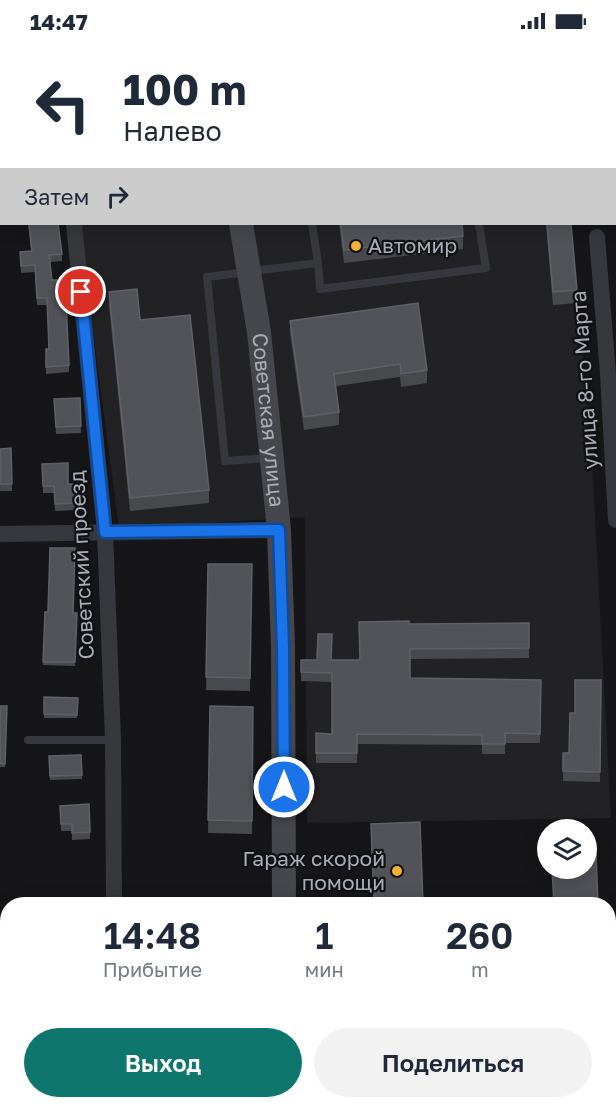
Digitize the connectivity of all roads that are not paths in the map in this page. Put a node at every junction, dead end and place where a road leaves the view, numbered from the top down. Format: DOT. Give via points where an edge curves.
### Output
graph roads {
  1 [pos="74,225"];
  2 [pos="241,225"];
  3 [pos="312,225"];
  4 [pos="479,225"];
  5 [pos="597,237"];
  6 [pos="318,263"];
  7 [pos="249,273"];
  8 [pos="272,458"];
  9 [pos="616,520"];
  10 [pos="279,530"];
  11 [pos="105,532"];
  12 [pos="0,534"];
  13 [pos="28,740"];
  14 [pos="113,740"];
  15 [pos="114,897"];
  16 [pos="284,897"];
  1 -- 11 [label="street, Советский проезд"];
  2 -- 7 [label="main road, Советская улица"];
  3 -- 6 [label="lane"];
  4 -- 6 [label="lane" via="486,268 320,290"];
  5 -- 9 [label="street, улица 8-го Марта"];
  6 -- 7 [label="lane"];
  7 -- 8 [label="main road, Советская улица"];
  7 -- 8 [label="lane" via="207,277 225,461"];
  8 -- 10 [label="main road, Советская улица"];
  10 -- 11 [label="street"];
  10 -- 16 [label="main road, Советская улица"];
  11 -- 12 [label="street"];
  11 -- 14 [label="street, Советский проезд"];
  13 -- 14 [label="lane"];
  14 -- 15 [label="street, Советский проезд"];
}
